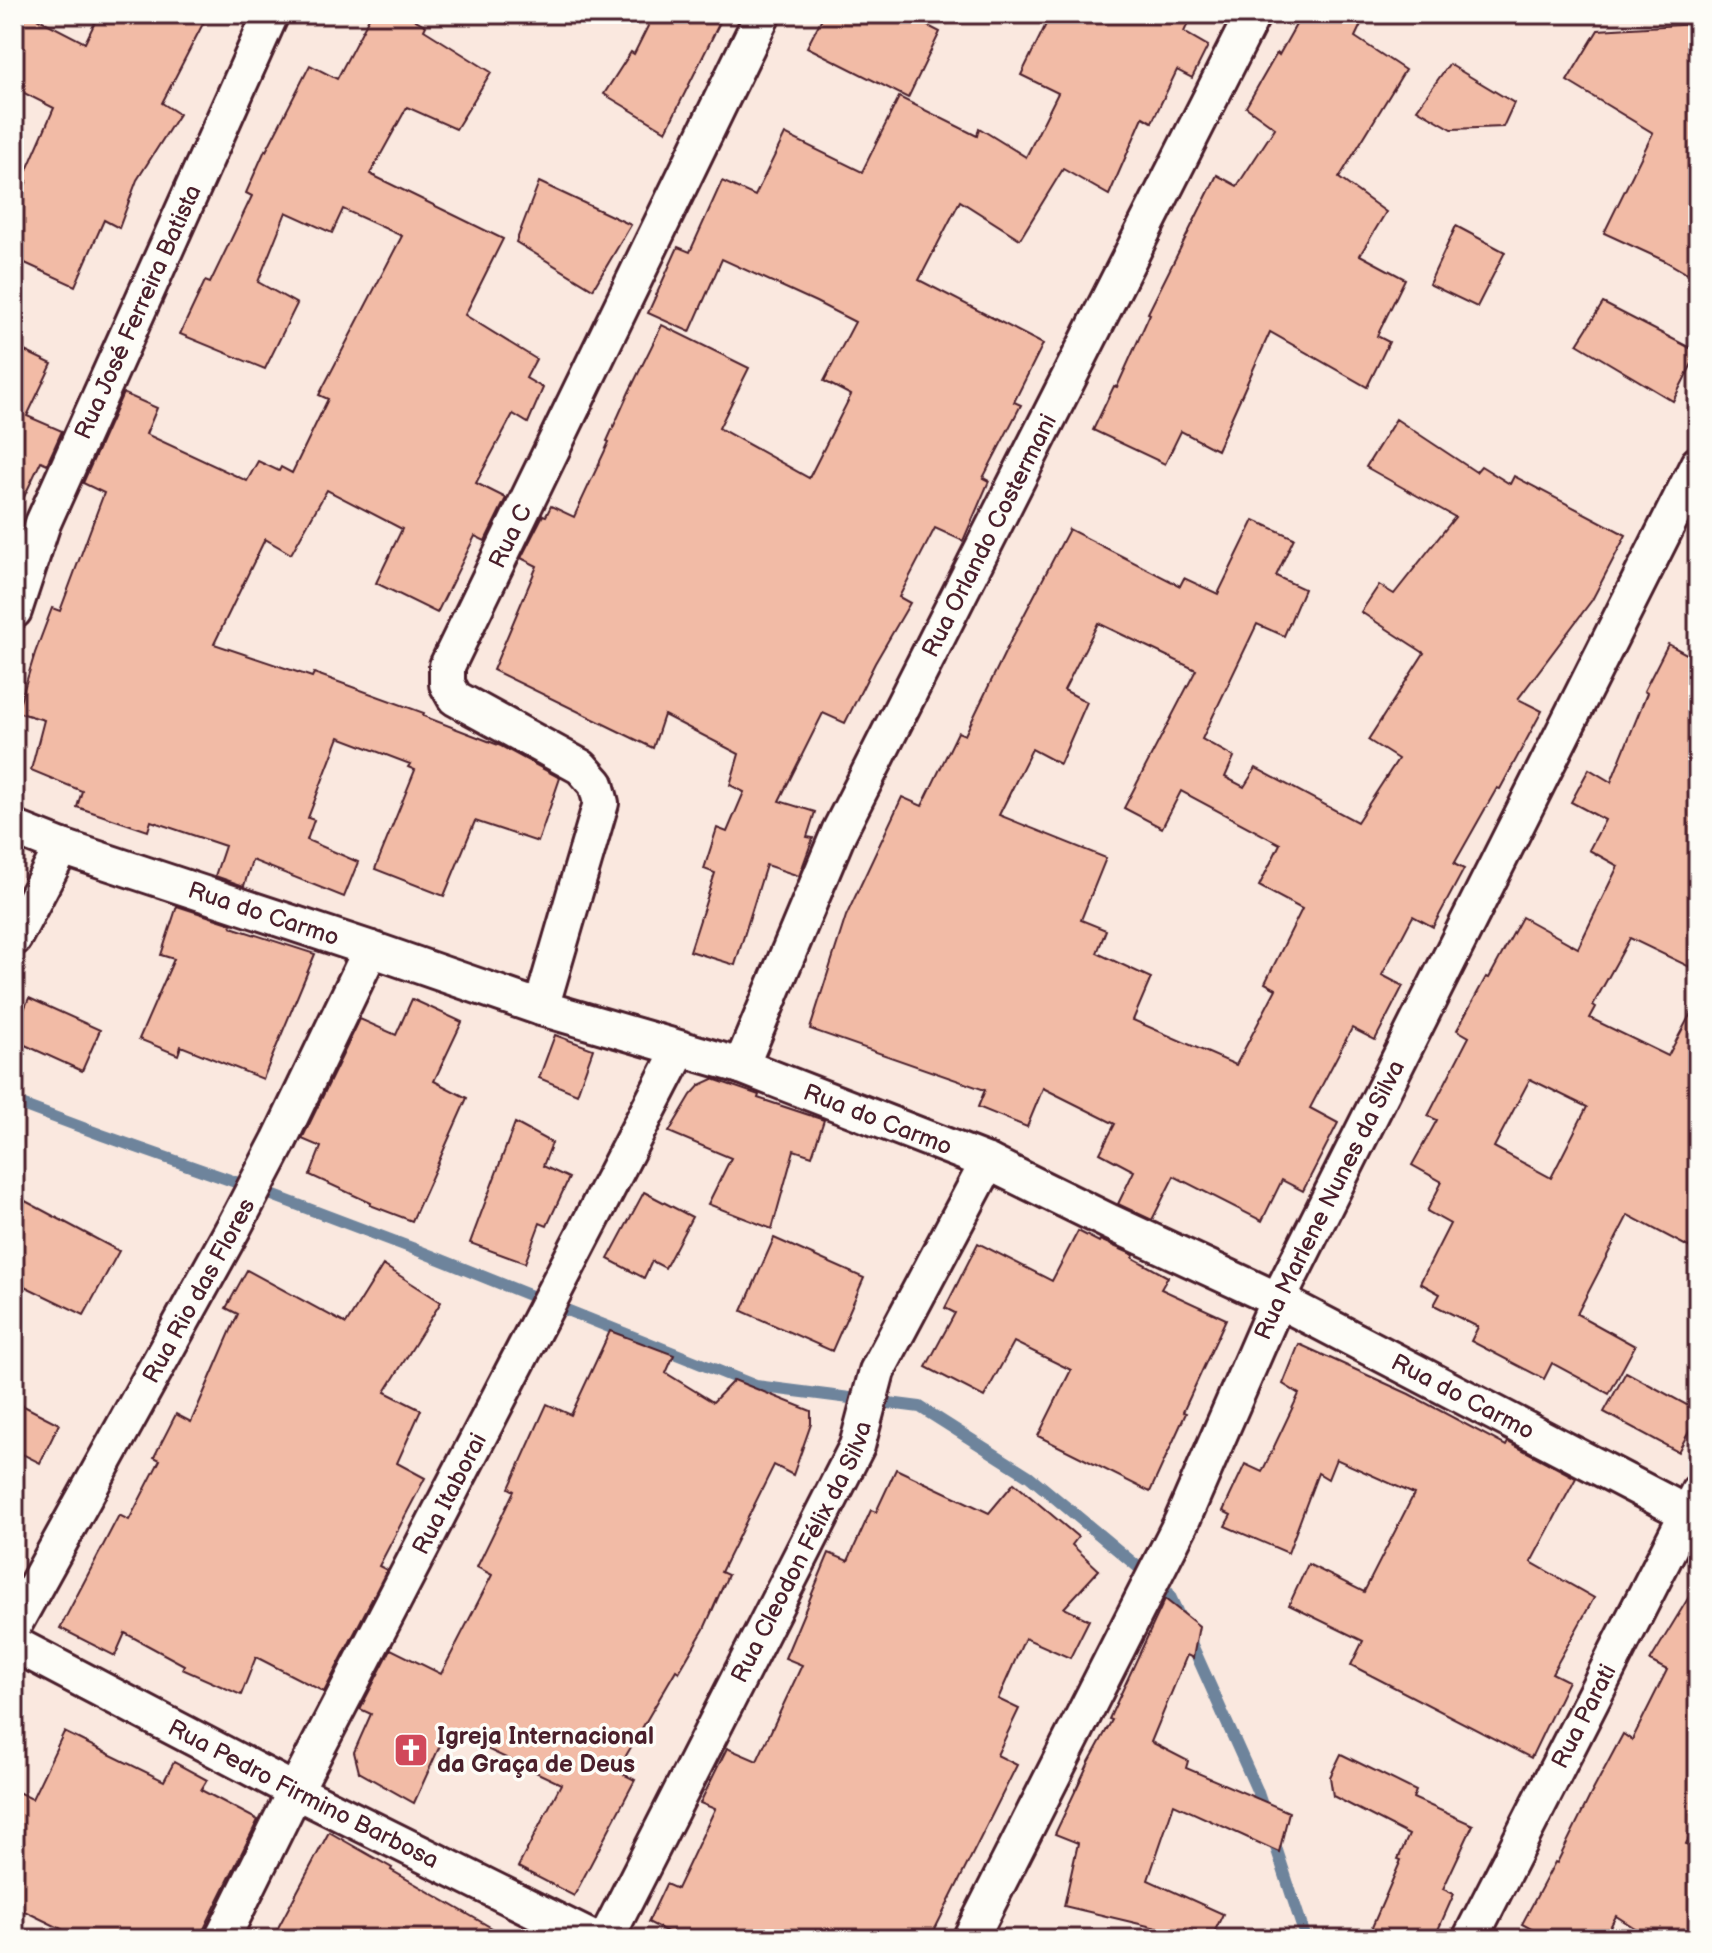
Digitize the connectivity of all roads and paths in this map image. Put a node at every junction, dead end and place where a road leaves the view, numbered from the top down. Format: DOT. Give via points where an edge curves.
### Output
graph roads {
  1 [pos="271,14"];
  2 [pos="763,14"];
  3 [pos="1253,14"];
  4 [pos="1698,464"];
  5 [pos="14,611"];
  6 [pos="14,828"];
  7 [pos="62,847"];
  8 [pos="14,938"];
  9 [pos="371,949"];
  10 [pos="541,1008"];
  11 [pos="680,1049"];
  12 [pos="741,1066"];
  13 [pos="988,1162"];
  14 [pos="1278,1300"];
  15 [pos="1694,1508"];
  16 [pos="14,1625"];
  17 [pos="14,1644"];
  18 [pos="295,1791"];
  19 [pos="222,1939"];
  20 [pos="593,1939"];
  21 [pos="606,1939"];
  22 [pos="970,1939"];
  23 [pos="1470,1939"];
  1 -- 5 [label="street, Rua José Ferreira Batista" via="43,523"];
  2 -- 10 [label="street, Rua C" via="447,666 447,684 455,698 581,767 599,793 601,803"];
  3 -- 12 [label="street, Rua Orlando Costermani" via="839,832"];
  4 -- 14 [label="street, Rua Marlene Nunes da Silva"];
  6 -- 7 [label="street, Rua do Carmo"];
  7 -- 8 [label="street"];
  7 -- 9 [label="street, Rua do Carmo"];
  9 -- 10 [label="street, Rua do Carmo"];
  9 -- 16 [label="street, Rua Rio das Flores" via="234,1227"];
  10 -- 11 [label="street, Rua do Carmo"];
  11 -- 12 [label="street, Rua do Carmo"];
  11 -- 18 [label="street, Rua Itaborai"];
  12 -- 13 [label="street, Rua do Carmo"];
  13 -- 14 [label="street, Rua do Carmo"];
  13 -- 21 [label="street, Rua Cleodon Félix da Silva" via="877,1371 857,1446"];
  14 -- 15 [label="street, Rua do Carmo"];
  14 -- 22 [label="street, Rua Marlene Nunes da Silva" via="1181,1523"];
  15 -- 23 [label="street, Rua Parati"];
  17 -- 18 [label="street, Rua Pedro Firmino Barbosa"];
  18 -- 19 [label="street, Rua Itaborai"];
  18 -- 20 [label="street, Rua Pedro Firmino Barbosa"];
}
